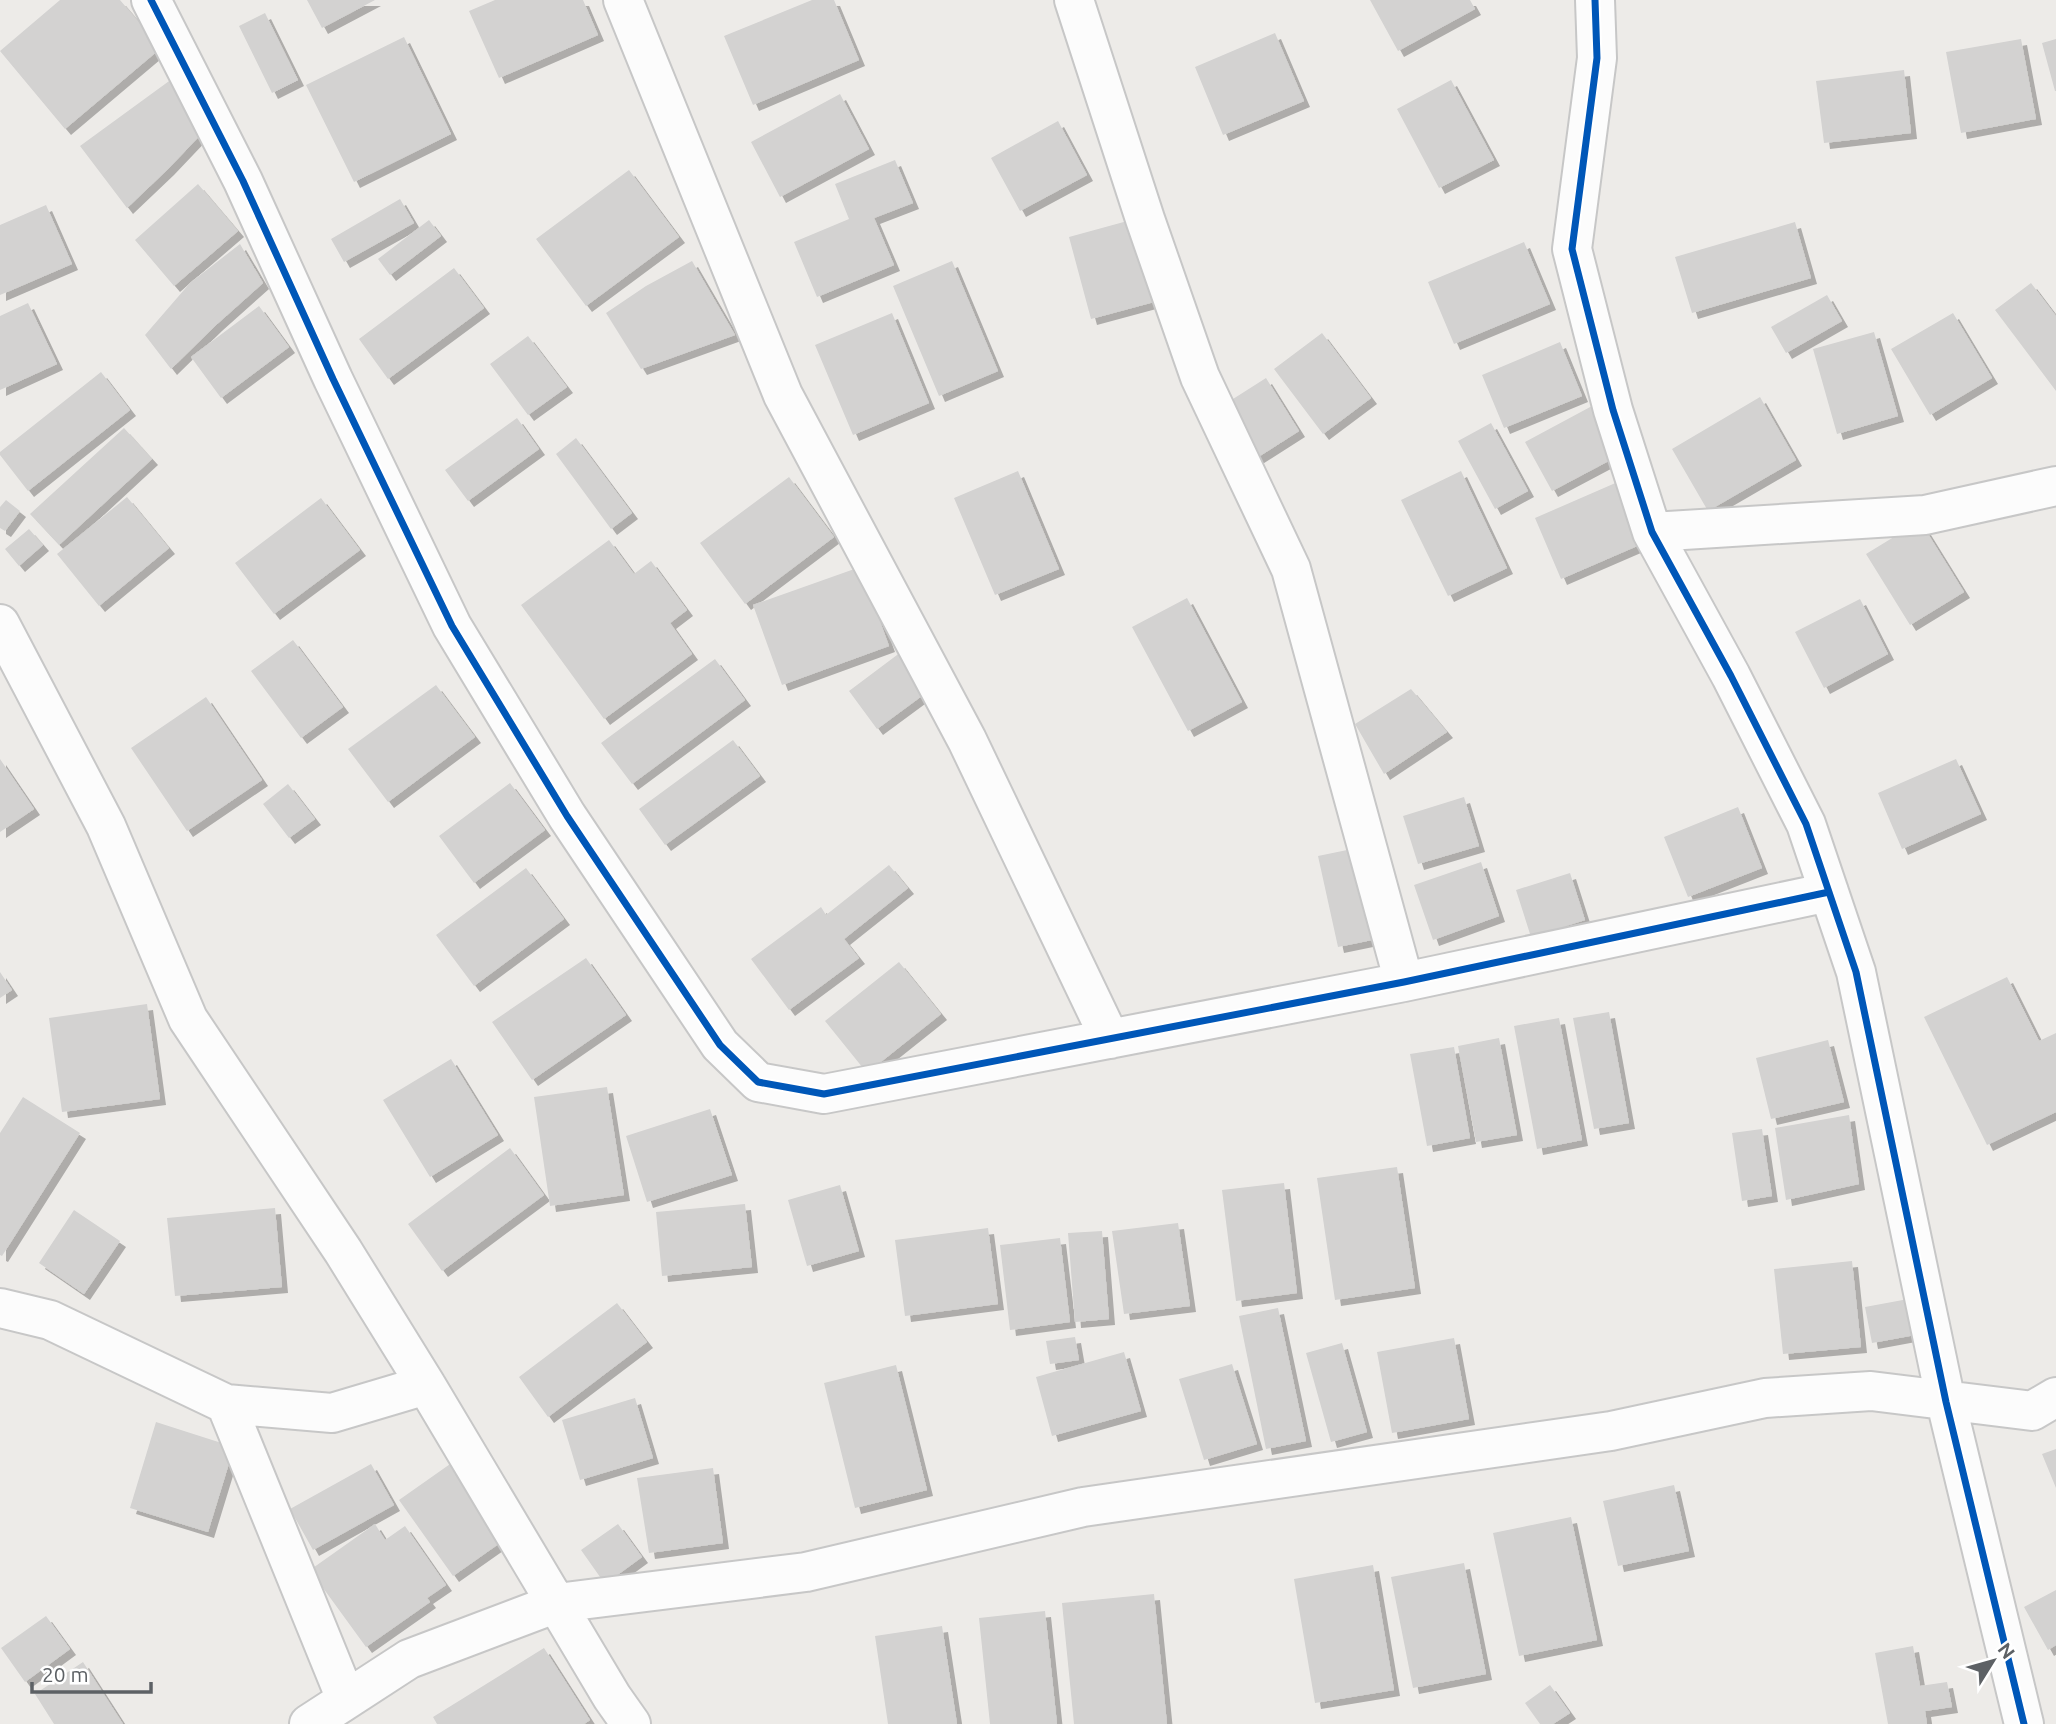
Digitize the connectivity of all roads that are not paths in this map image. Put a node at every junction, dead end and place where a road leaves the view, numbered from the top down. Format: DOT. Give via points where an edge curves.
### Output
graph roads {
  1 [pos="151,0"];
  2 [pos="623,0"];
  3 [pos="1073,0"];
  4 [pos="1595,0"];
  5 [pos="2056,486"];
  6 [pos="1652,532"];
  7 [pos="0,624"];
  8 [pos="1829,892"];
  9 [pos="1404,982"];
  10 [pos="1110,1039"];
  11 [pos="0,1308"];
  12 [pos="426,1385"];
  13 [pos="2056,1397"];
  14 [pos="1947,1402"];
  15 [pos="226,1404"];
  16 [pos="557,1604"];
  17 [pos="346,1699"];
  18 [pos="309,1724"];
  19 [pos="631,1724"];
  20 [pos="2024,1724"];
  1 -- 10 [label="street" via="243,181 452,626 567,816 720,1045 758,1082 824,1094"];
  2 -- 10 [label="street" via="783,395 967,740"];
  3 -- 9 [label="street" via="1200,377 1291,569"];
  4 -- 6 [label="street" via="1597,58 1572,249 1613,410"];
  5 -- 6 [label="street" via="1925,515"];
  6 -- 8 [label="street" via="1806,824"];
  7 -- 12 [label="street" via="106,826 188,1019"];
  8 -- 9 [label="street"];
  8 -- 14 [label="street" via="1856,972"];
  9 -- 10 [label="street"];
  11 -- 15 [label="street" via="50,1320"];
  12 -- 15 [label="street" via="332,1413"];
  12 -- 16 [label="street"];
  13 -- 14 [label="street" via="2032,1411"];
  14 -- 16 [label="street" via="1871,1391 1765,1398 1611,1431 1083,1507 806,1572"];
  14 -- 20 [label="street"];
  15 -- 17 [label="street"];
  16 -- 17 [label="street" via="409,1659"];
  16 -- 19 [label="street"];
  17 -- 18 [label="street"];
}
